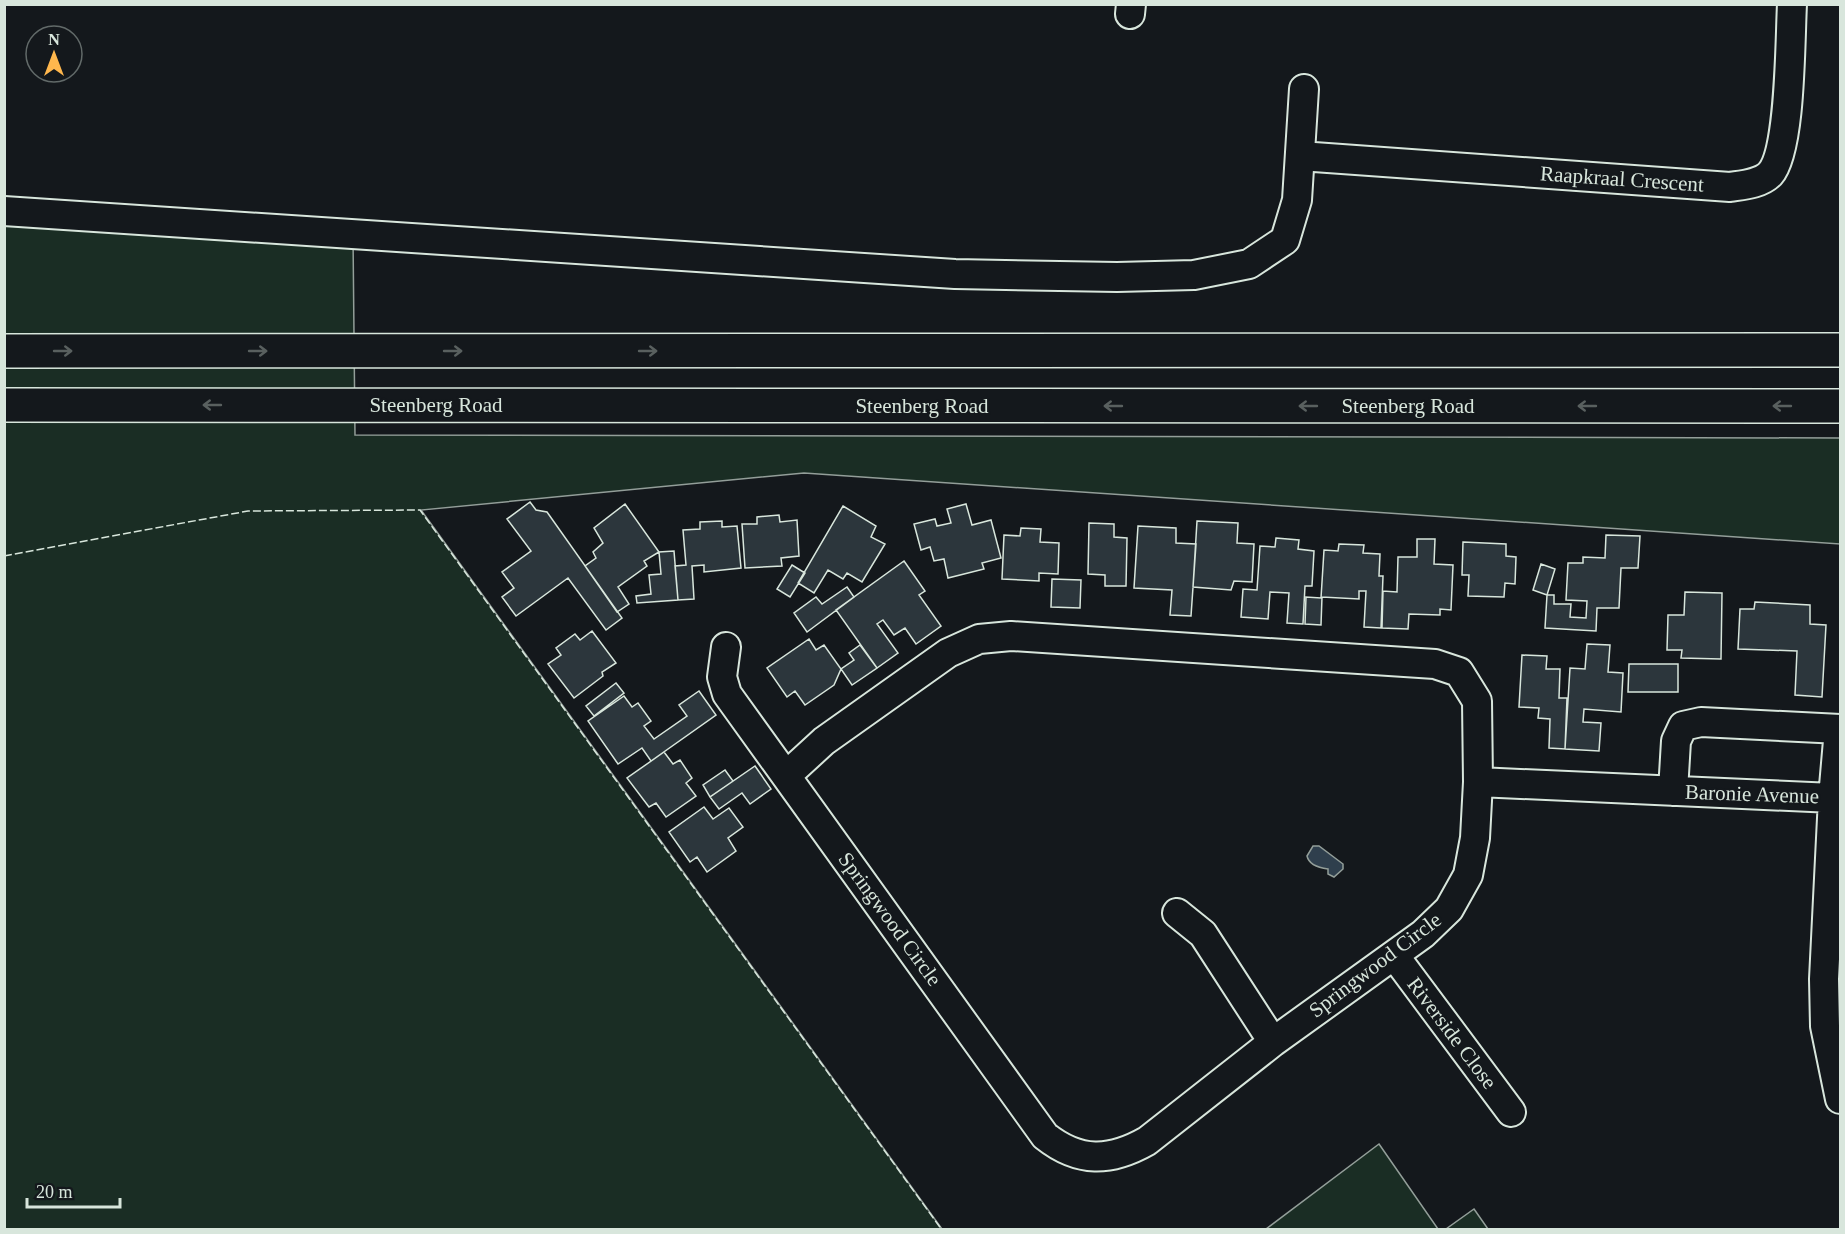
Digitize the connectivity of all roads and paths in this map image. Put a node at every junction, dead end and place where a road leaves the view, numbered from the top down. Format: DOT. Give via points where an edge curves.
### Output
graph roads {
  1 [pos="1792,4"];
  2 [pos="1304,89"];
  3 [pos="1300,156"];
  4 [pos="4,211"];
  5 [pos="1840,350"];
  6 [pos="4,351"];
  7 [pos="4,405"];
  8 [pos="1840,406"];
  9 [pos="726,647"];
  10 [pos="1840,729"];
  11 [pos="787,774"];
  12 [pos="1478,782"];
  13 [pos="1673,791"];
  14 [pos="1833,798"];
  15 [pos="1177,913"];
  16 [pos="1394,955"];
  17 [pos="1273,1042"];
  18 [pos="1840,1099"];
  19 [pos="1511,1112"];
  1 -- 3 [label="street, Raapkraal Crescent" via="1783,147 1769,175 1750,184 1730,187"];
  2 -- 3 [label="street"];
  3 -- 4 [label="street" via="1297,200 1285,240 1249,264 1194,275 954,274"];
  6 -- 5 [label="main road, one-way"];
  8 -- 7 [label="main road, Steenberg Road, one-way"];
  9 -- 11 [label="street" via="722,677 727,694"];
  10 -- 13 [label="street, Baronie Avenue" via="1701,722 1683,726 1676,741"];
  10 -- 14 [label="street, Baronie Avenue"];
  11 -- 12 [label="street, Springwood Circle" via="824,741 948,653 979,639 1011,636 1436,664 1459,672 1477,701"];
  11 -- 17 [label="street, Springwood Circle" via="1045,1136 1063,1150 1088,1157 1127,1153"];
  12 -- 13 [label="street, Baronie Avenue"];
  12 -- 16 [label="street, Springwood Circle" via="1475,838 1468,875 1449,909"];
  13 -- 14 [label="street, Baronie Avenue"];
  14 -- 18 [label="street" via="1825,1026"];
  15 -- 17 [label="street" via="1203,934"];
  16 -- 17 [label="street, Springwood Circle"];
  16 -- 19 [label="street, Riverside Close"];
}
